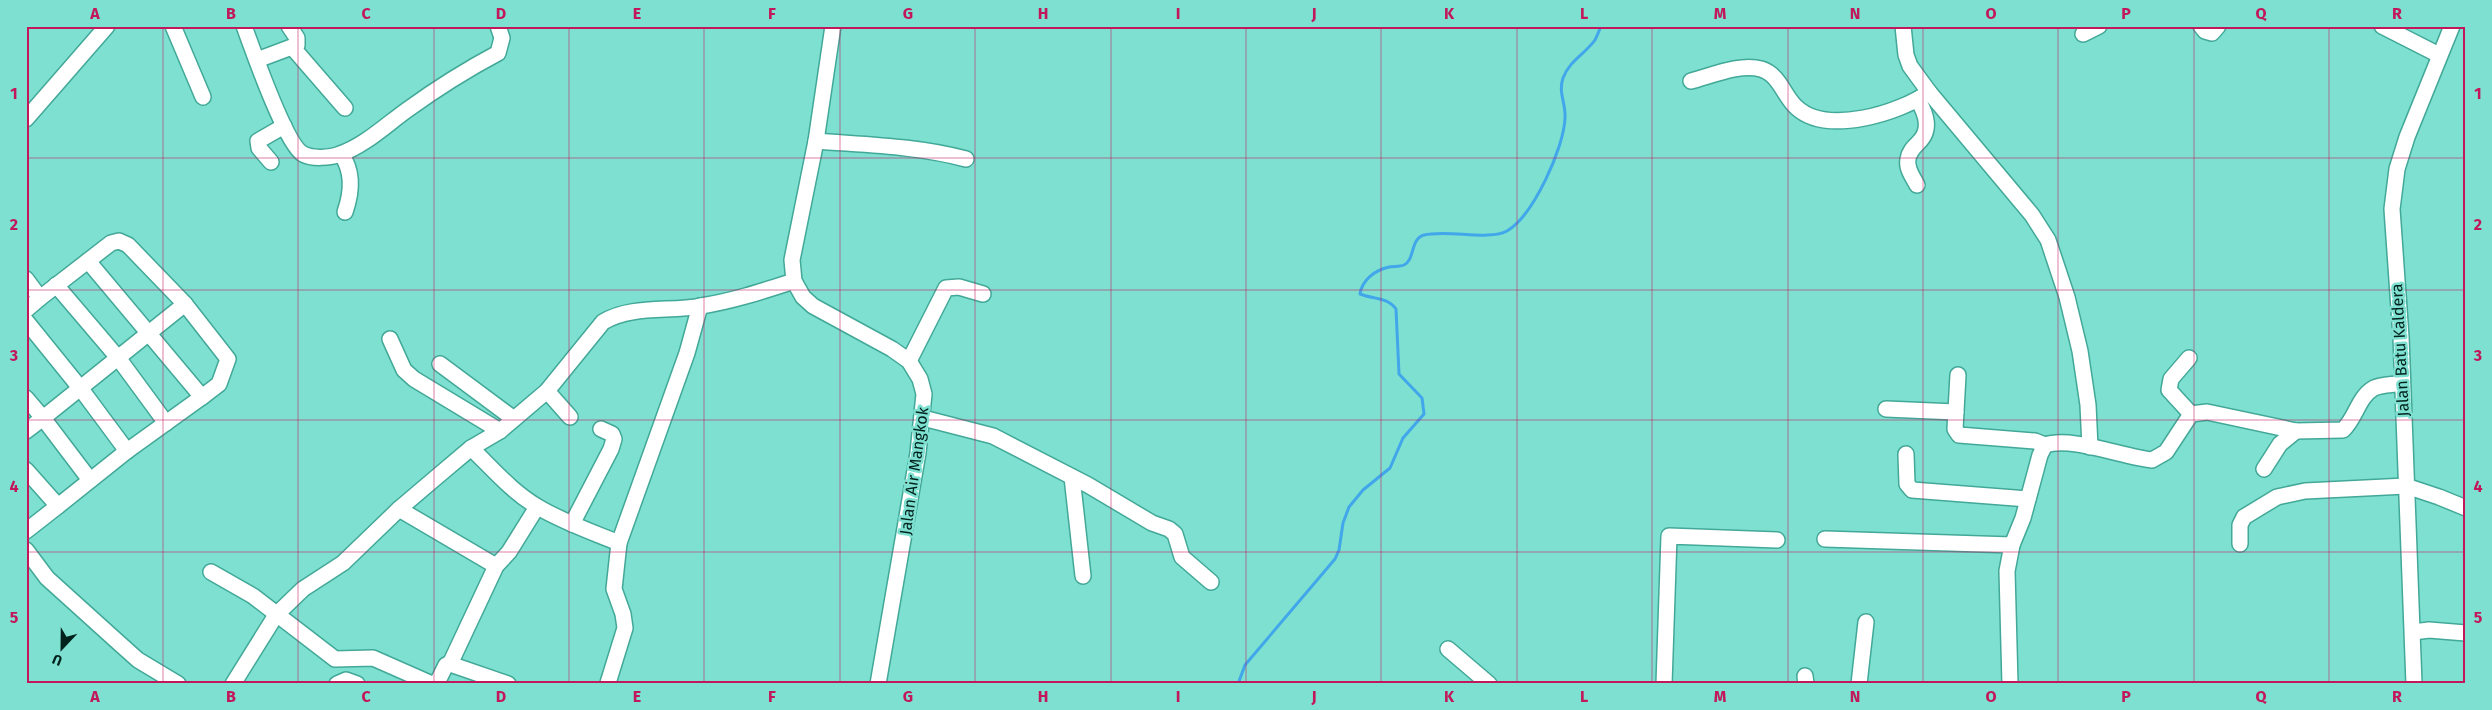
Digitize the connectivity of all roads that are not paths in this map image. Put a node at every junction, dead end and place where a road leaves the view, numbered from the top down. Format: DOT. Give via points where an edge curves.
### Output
graph roads {
  1 [pos="107,26"];
  2 [pos="173,26"];
  3 [pos="244,26"];
  4 [pos="289,26"];
  5 [pos="498,26"];
  6 [pos="833,26"];
  7 [pos="1903,26"];
  8 [pos="2099,26"];
  9 [pos="2201,26"];
  10 [pos="2218,26"];
  11 [pos="2382,26"];
  12 [pos="2452,26"];
  13 [pos="2083,34"];
  14 [pos="293,48"];
  15 [pos="2439,55"];
  16 [pos="257,60"];
  17 [pos="1691,81"];
  18 [pos="1924,96"];
  19 [pos="203,97"];
  20 [pos="345,108"];
  21 [pos="26,119"];
  22 [pos="284,126"];
  23 [pos="816,141"];
  24 [pos="341,154"];
  25 [pos="966,159"];
  26 [pos="272,162"];
  27 [pos="1916,185"];
  28 [pos="344,212"];
  29 [pos="88,261"];
  30 [pos="26,279"];
  31 [pos="794,281"];
  32 [pos="56,285"];
  33 [pos="983,294"];
  34 [pos="40,298"];
  35 [pos="185,304"];
  36 [pos="700,306"];
  37 [pos="26,310"];
  38 [pos="26,321"];
  39 [pos="149,334"];
  40 [pos="390,339"];
  41 [pos="2189,358"];
  42 [pos="119,359"];
  43 [pos="909,361"];
  44 [pos="440,364"];
  45 [pos="1958,375"];
  46 [pos="2402,383"];
  47 [pos="81,388"];
  48 [pos="547,391"];
  49 [pos="202,397"];
  50 [pos="26,398"];
  51 [pos="1886,409"];
  52 [pos="1956,412"];
  53 [pos="2191,414"];
  54 [pos="570,417"];
  55 [pos="43,418"];
  56 [pos="923,418"];
  57 [pos="514,419"];
  58 [pos="166,423"];
  59 [pos="601,429"];
  60 [pos="500,430"];
  61 [pos="26,431"];
  62 [pos="2296,431"];
  63 [pos="2045,445"];
  64 [pos="2090,447"];
  65 [pos="471,448"];
  66 [pos="126,452"];
  67 [pos="1906,454"];
  68 [pos="2264,469"];
  69 [pos="26,470"];
  70 [pos="1072,476"];
  71 [pos="90,480"];
  72 [pos="2406,486"];
  73 [pos="2028,499"];
  74 [pos="58,506"];
  75 [pos="537,507"];
  76 [pos="399,508"];
  77 [pos="2466,508"];
  78 [pos="572,524"];
  79 [pos="26,531"];
  80 [pos="1825,539"];
  81 [pos="1777,540"];
  82 [pos="619,543"];
  83 [pos="2240,544"];
  84 [pos="2012,545"];
  85 [pos="26,550"];
  86 [pos="496,566"];
  87 [pos="211,572"];
  88 [pos="1083,576"];
  89 [pos="1210,582"];
  90 [pos="276,615"];
  91 [pos="1866,622"];
  92 [pos="2413,632"];
  93 [pos="2466,633"];
  94 [pos="1448,649"];
  95 [pos="450,664"];
  96 [pos="470,678"];
  97 [pos="425,683"];
  98 [pos="609,683"];
  99 [pos="178,684"];
  100 [pos="233,684"];
  101 [pos="338,684"];
  102 [pos="357,684"];
  103 [pos="508,684"];
  104 [pos="602,684"];
  105 [pos="878,684"];
  106 [pos="1489,684"];
  107 [pos="1664,684"];
  108 [pos="1859,684"];
  109 [pos="2010,684"];
  110 [pos="2414,684"];
  1 -- 21 [label="street"];
  2 -- 19 [label="street"];
  3 -- 16 [label="street"];
  4 -- 14 [label="street" via="298,42"];
  5 -- 24 [label="street" via="502,38 498,53 433,91"];
  6 -- 23 [label="street"];
  7 -- 18 [label="street" via="1906,55"];
  8 -- 13 [label="street"];
  9 -- 10 [label="street" via="2212,33"];
  11 -- 15 [label="street"];
  12 -- 15 [label="street, Jalan Batu Kaldera"];
  14 -- 16 [label="street"];
  14 -- 20 [label="street"];
  15 -- 46 [label="street, Jalan Batu Kaldera" via="2407,136 2397,169 2393,199"];
  16 -- 22 [label="street"];
  17 -- 18 [label="street" via="1737,69 1762,69 1770,72 1796,107 1812,117 1849,122"];
  18 -- 27 [label="street" via="1927,123 1908,159 1908,169"];
  18 -- 64 [label="street" via="2032,215 2048,240 2080,351"];
  22 -- 24 [label="street" via="302,154 316,157"];
  22 -- 26 [label="street" via="258,141 259,148"];
  23 -- 25 [label="street" via="895,146 942,152"];
  23 -- 31 [label="street" via="792,260"];
  24 -- 28 [label="street" via="351,176 349,200"];
  29 -- 32 [label="street"];
  29 -- 35 [label="street" via="111,243 119,241 128,245"];
  29 -- 39 [label="street"];
  30 -- 34 [label="street"];
  31 -- 36 [label="street" via="753,295"];
  31 -- 43 [label="street, Jalan Air Mangkok" via="803,297 813,306 888,346"];
  32 -- 34 [label="street"];
  32 -- 42 [label="street"];
  33 -- 43 [label="street" via="959,287 946,288"];
  34 -- 37 [label="street"];
  35 -- 39 [label="street"];
  35 -- 49 [label="street" via="228,359 219,384"];
  36 -- 48 [label="street" via="634,312 610,318 596,329"];
  36 -- 82 [label="street" via="687,353"];
  38 -- 47 [label="street"];
  39 -- 42 [label="street"];
  39 -- 49 [label="street"];
  40 -- 60 [label="street" via="404,370 414,379"];
  41 -- 53 [label="street" via="2171,379 2169,390"];
  42 -- 47 [label="street"];
  42 -- 58 [label="street"];
  43 -- 56 [label="street, Jalan Air Mangkok" via="920,379 924,394"];
  44 -- 57 [label="street"];
  45 -- 52 [label="street"];
  46 -- 62 [label="street" via="2376,388 2364,396 2343,430"];
  46 -- 72 [label="street, Jalan Batu Kaldera"];
  47 -- 55 [label="street"];
  47 -- 66 [label="street"];
  48 -- 54 [label="street"];
  48 -- 57 [label="street"];
  49 -- 58 [label="street"];
  50 -- 55 [label="street"];
  51 -- 52 [label="street"];
  52 -- 63 [label="street" via="1958,435 2035,441"];
  53 -- 62 [label="street" via="2207,412"];
  53 -- 64 [label="street" via="2159,458 2143,459"];
  55 -- 61 [label="street"];
  55 -- 71 [label="street"];
  56 -- 70 [label="street" via="993,436"];
  56 -- 105 [label="street, Jalan Air Mangkok"];
  57 -- 60 [label="street"];
  58 -- 66 [label="street"];
  59 -- 78 [label="street" via="612,434 611,449"];
  60 -- 65 [label="street"];
  62 -- 68 [label="street" via="2280,444"];
  63 -- 64 [label="street"];
  63 -- 73 [label="street"];
  65 -- 75 [label="street"];
  65 -- 76 [label="street"];
  66 -- 71 [label="street"];
  67 -- 73 [label="street" via="1907,484 1912,490"];
  69 -- 74 [label="street"];
  70 -- 88 [label="street"];
  70 -- 89 [label="street" via="1173,531 1182,557"];
  71 -- 74 [label="street"];
  72 -- 77 [label="street"];
  72 -- 83 [label="street" via="2305,491 2277,497 2244,517 2240,525"];
  72 -- 92 [label="street, Jalan Batu Kaldera"];
  73 -- 84 [label="street"];
  74 -- 79 [label="street"];
  75 -- 78 [label="street"];
  75 -- 86 [label="street" via="509,552"];
  76 -- 86 [label="street"];
  76 -- 90 [label="street" via="343,563 302,589"];
  78 -- 82 [label="street"];
  80 -- 84 [label="street"];
  81 -- 107 [label="street" via="1669,536"];
  82 -- 98 [label="street" via="614,589 625,628"];
  84 -- 109 [label="street" via="2007,571"];
  85 -- 99 [label="street" via="47,578 123,647"];
  86 -- 95 [label="street"];
  87 -- 90 [label="street" via="253,596"];
  90 -- 97 [label="street" via="335,659 373,658"];
  90 -- 100 [label="street"];
  91 -- 108 [label="street"];
  92 -- 93 [label="street"];
  92 -- 110 [label="street, Jalan Batu Kaldera"];
  94 -- 106 [label="street"];
  95 -- 96 [label="street"];
  95 -- 97 [label="street" via="446,665 438,681"];
  96 -- 103 [label="street"];
  98 -- 104 [label="street"];
  101 -- 102 [label="street" via="346,680"];
}
